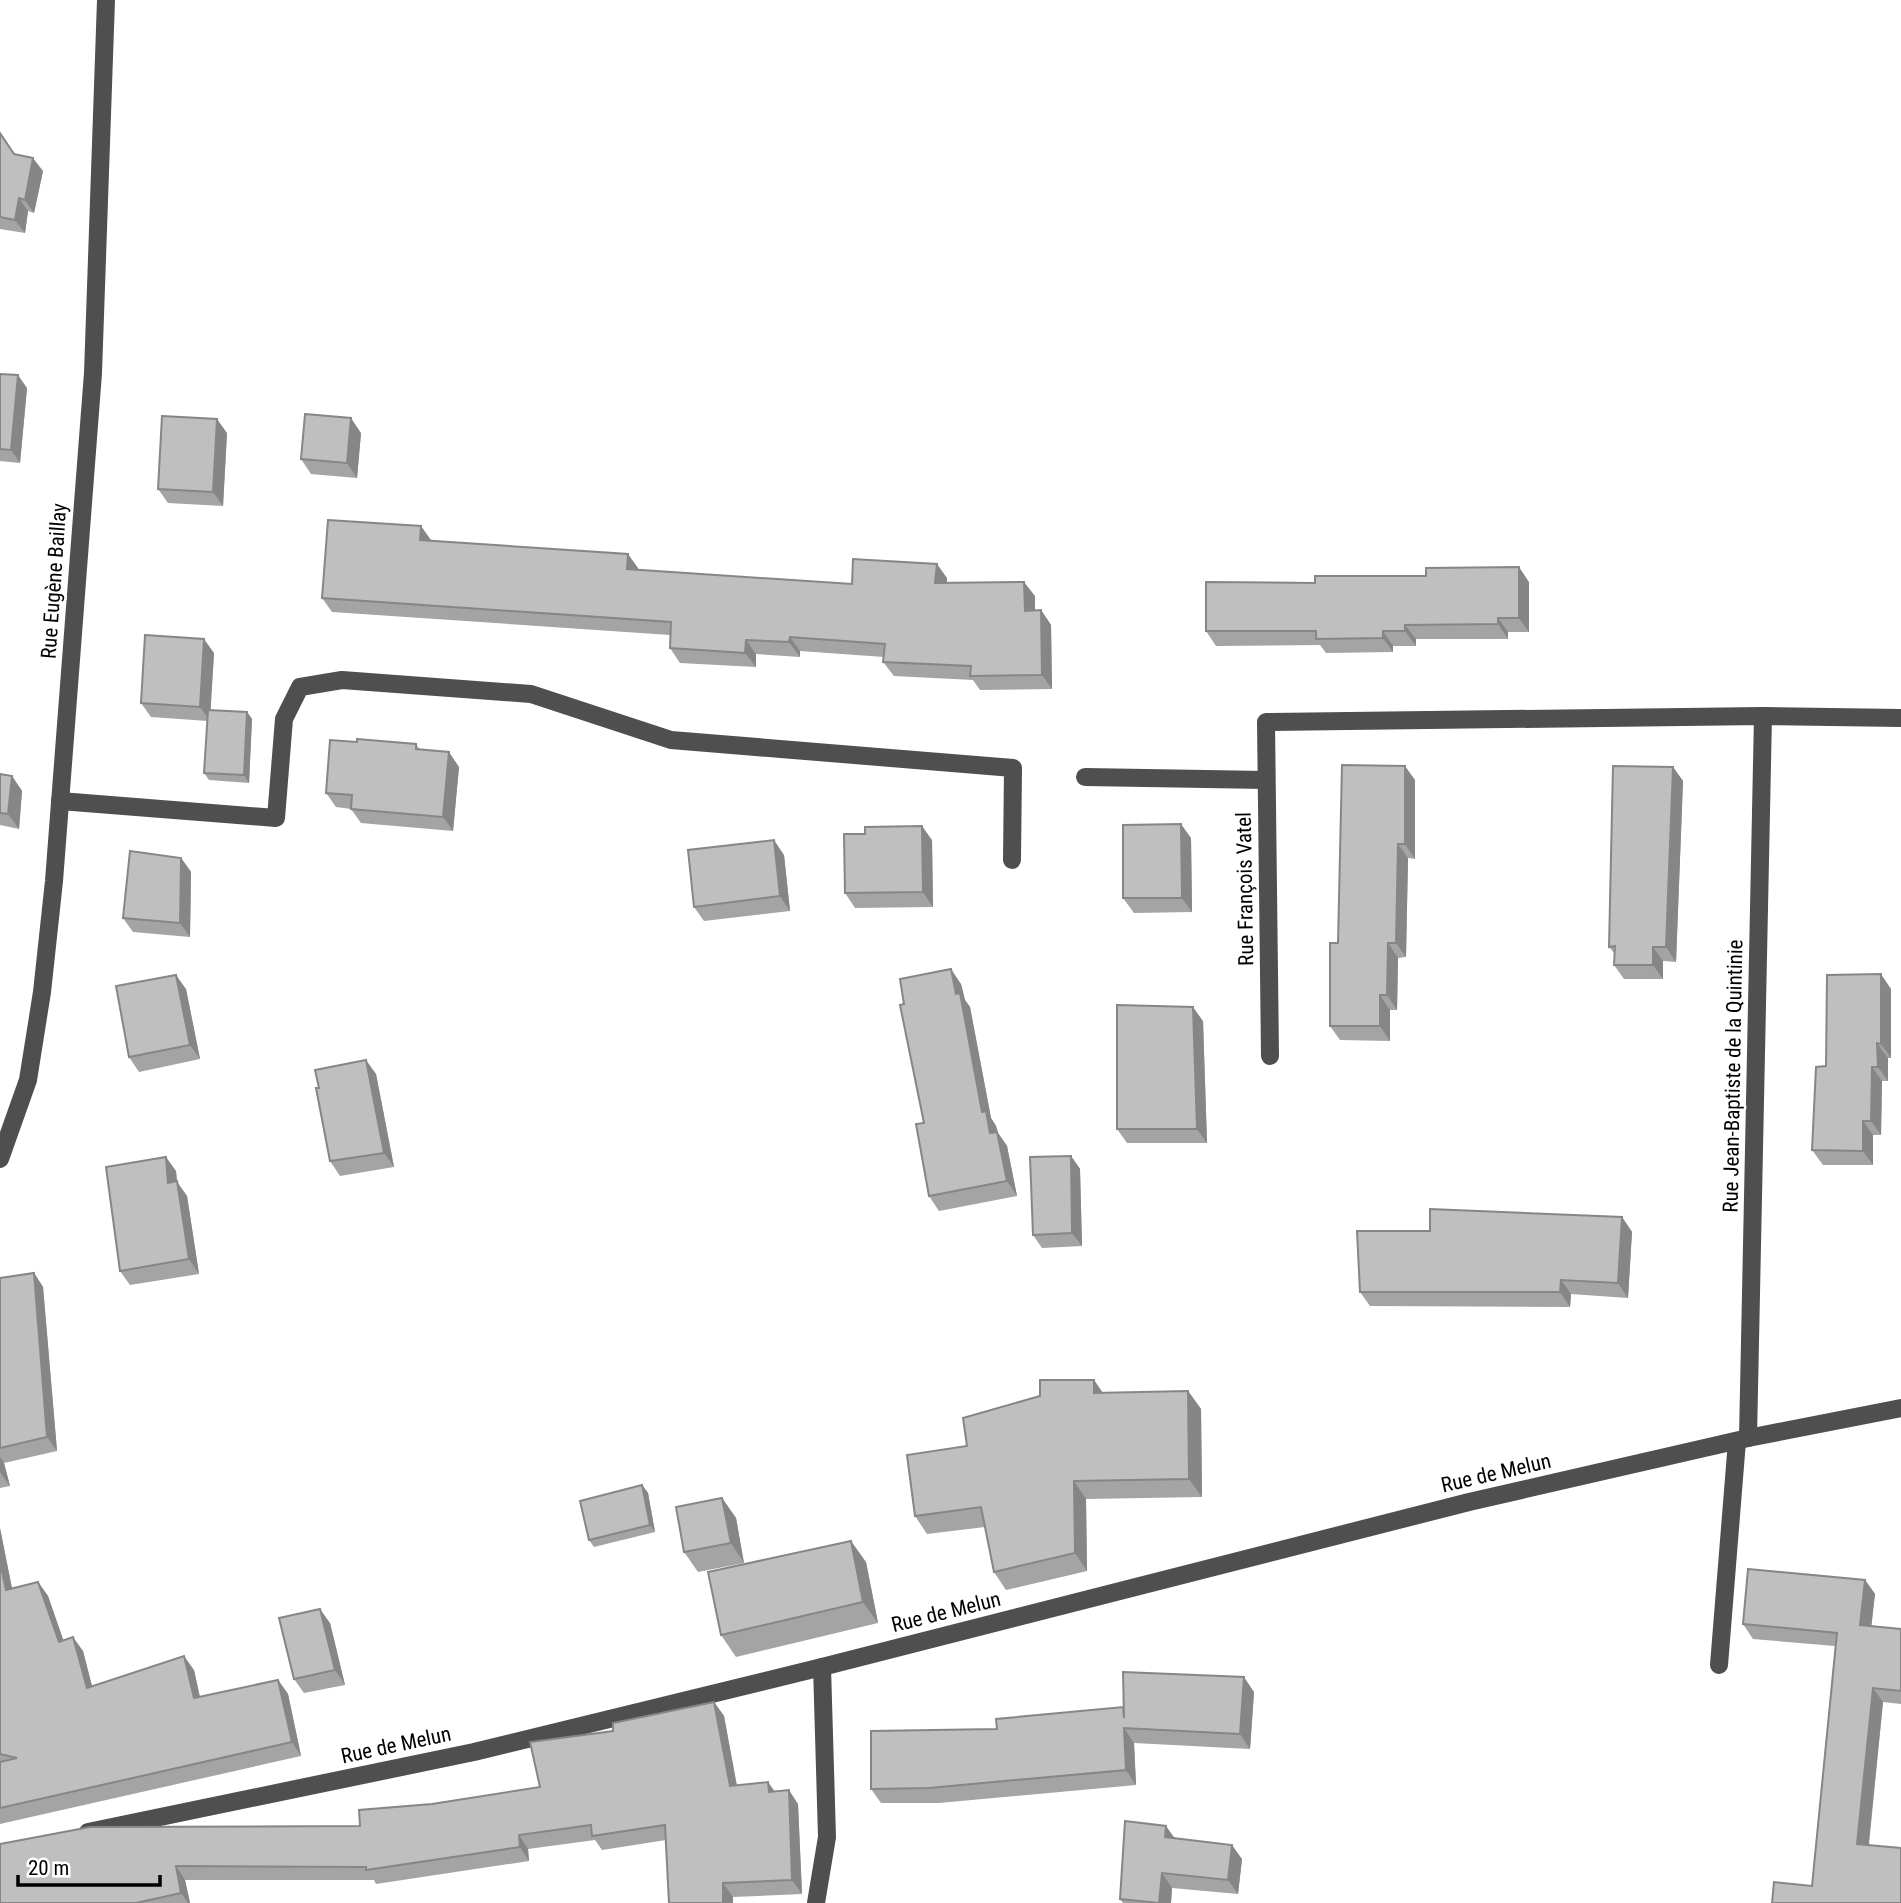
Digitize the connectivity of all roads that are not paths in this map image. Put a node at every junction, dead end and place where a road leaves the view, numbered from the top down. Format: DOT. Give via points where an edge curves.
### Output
graph roads {
  1 [pos="106,0"];
  2 [pos="1763,716"];
  3 [pos="1901,718"];
  4 [pos="1085,777"];
  5 [pos="1266,780"];
  6 [pos="60,801"];
  7 [pos="1012,860"];
  8 [pos="1270,1056"];
  9 [pos="0,1159"];
  10 [pos="1901,1408"];
  11 [pos="1743,1439"];
  12 [pos="1719,1665"];
  13 [pos="822,1667"];
  14 [pos="72,1835"];
  15 [pos="817,1903"];
  1 -- 6 [label="street, Rue Eugène Baillay" via="93,373"];
  2 -- 3 [label="street"];
  2 -- 5 [label="street, Rue François Vatel" via="1266,722"];
  2 -- 11 [label="street, Rue Jean-Baptiste de la Quintinie"];
  4 -- 5 [label="street"];
  5 -- 8 [label="street, Rue François Vatel"];
  6 -- 7 [label="street" via="276,818 284,719 300,687 342,680 531,694 670,740 1013,768"];
  6 -- 9 [label="street, Rue Eugène Baillay" via="29,1080"];
  10 -- 11 [label="street, Rue de Melun"];
  11 -- 12 [label="street, Rue Jean-Baptiste de la Quintinie"];
  11 -- 13 [label="street, Rue de Melun" via="1469,1502"];
  13 -- 14 [label="street, Rue de Melun" via="474,1752"];
  13 -- 15 [label="street" via="827,1837"];
}
